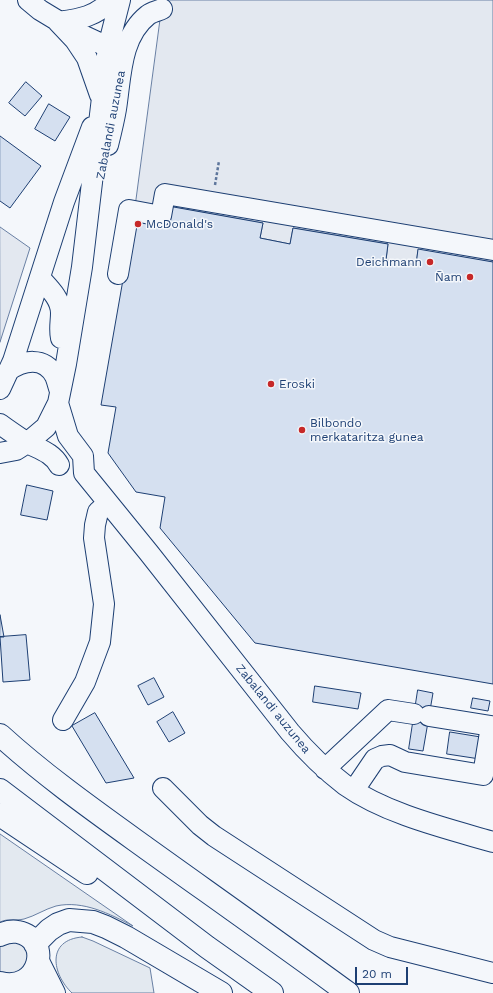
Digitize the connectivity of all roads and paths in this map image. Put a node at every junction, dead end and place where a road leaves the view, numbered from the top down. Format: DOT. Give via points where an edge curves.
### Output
graph roads {
  1 [pos="28,0"];
  2 [pos="111,0"];
  3 [pos="120,0"];
  4 [pos="162,9"];
  5 [pos="58,22"];
  6 [pos="108,47"];
  7 [pos="102,101"];
  8 [pos="219,161"];
  9 [pos="212,202"];
  10 [pos="493,250"];
  11 [pos="84,257"];
  12 [pos="118,274"];
  13 [pos="40,278"];
  14 [pos="66,364"];
  15 [pos="8,372"];
  16 [pos="0,390"];
  17 [pos="59,397"];
  18 [pos="0,424"];
  19 [pos="15,448"];
  20 [pos="84,473"];
  21 [pos="108,504"];
  22 [pos="64,720"];
  23 [pos="0,735"];
  24 [pos="325,769"];
  25 [pos="163,788"];
  26 [pos="0,790"];
  27 [pos="354,790"];
  28 [pos="0,816"];
  29 [pos="493,842"];
  30 [pos="0,935"];
  31 [pos="282,944"];
  32 [pos="207,947"];
  33 [pos="37,953"];
  34 [pos="493,973"];
  35 [pos="6,985"];
  36 [pos="46,993"];
  37 [pos="55,993"];
  38 [pos="221,993"];
  39 [pos="272,993"];
  40 [pos="348,993"];
  41 [pos="364,993"];
  1 -- 5 [label="street, Zabalandi auzunea"];
  2 -- 5 [label="street" via="92,15"];
  3 -- 6 [label="street, Zabalandi auzunea"];
  4 -- 11 [label="street, Zabalandi auzunea" via="149,15 138,25 128,42"];
  5 -- 6 [label="street, Zabalandi auzunea"];
  5 -- 7 [label="street, Zabalandi auzunea" via="87,58"];
  6 -- 7 [label="street, Zabalandi auzunea"];
  7 -- 11 [label="street, Zabalandi auzunea"];
  7 -- 13 [label="street, Zabalandi auzunea" via="76,168"];
  8 -- 9 [label="path"];
  9 -- 10 [label="street"];
  9 -- 12 [label="street" via="165,194 161,216 129,210"];
  11 -- 14 [label="street, Zabalandi auzunea"];
  13 -- 14 [label="street, Zabalandi auzunea" via="60,305 60,334"];
  13 -- 15 [label="street, Zabalandi auzunea"];
  14 -- 17 [label="street, Zabalandi auzunea"];
  15 -- 16 [label="street, Zabalandi auzunea"];
  15 -- 17 [label="street, Zabalandi auzunea" via="23,362 39,363 50,369 54,375"];
  17 -- 19 [label="street, Zabalandi auzunea" via="46,427"];
  17 -- 20 [label="street, Zabalandi auzunea" via="68,436 83,456"];
  18 -- 19 [label="street"];
  19 -- 20 [label="street" via="68,471"];
  20 -- 21 [label="street, Zabalandi auzunea"];
  21 -- 22 [label="street" via="98,512 94,538 104,604 100,642 85,682"];
  21 -- 24 [label="street, Zabalandi auzunea" via="290,732"];
  23 -- 31 [label="main road" via="46,774"];
  24 -- 27 [label="street, Zabalandi auzunea"];
  24 -- 27 [label="street" via="388,710 491,726 483,775 405,762 390,755 375,759"];
  25 -- 34 [label="street" via="214,836 374,940 390,947"];
  26 -- 32 [label="main road"];
  27 -- 29 [label="street, Zabalandi auzunea" via="408,816"];
  28 -- 32 [label="main road" via="164,924"];
  30 -- 33 [label="main road" via="12,931 21,933 29,938"];
  31 -- 40 [label="main road"];
  31 -- 41 [label="main road"];
  32 -- 39 [label="main road"];
  33 -- 35 [label="main road" via="36,970 32,977 24,982"];
  33 -- 37 [label="street"];
  33 -- 38 [label="main road" via="49,930 58,924 70,920 93,922 126,937"];
  35 -- 36 [label="street"];
}
